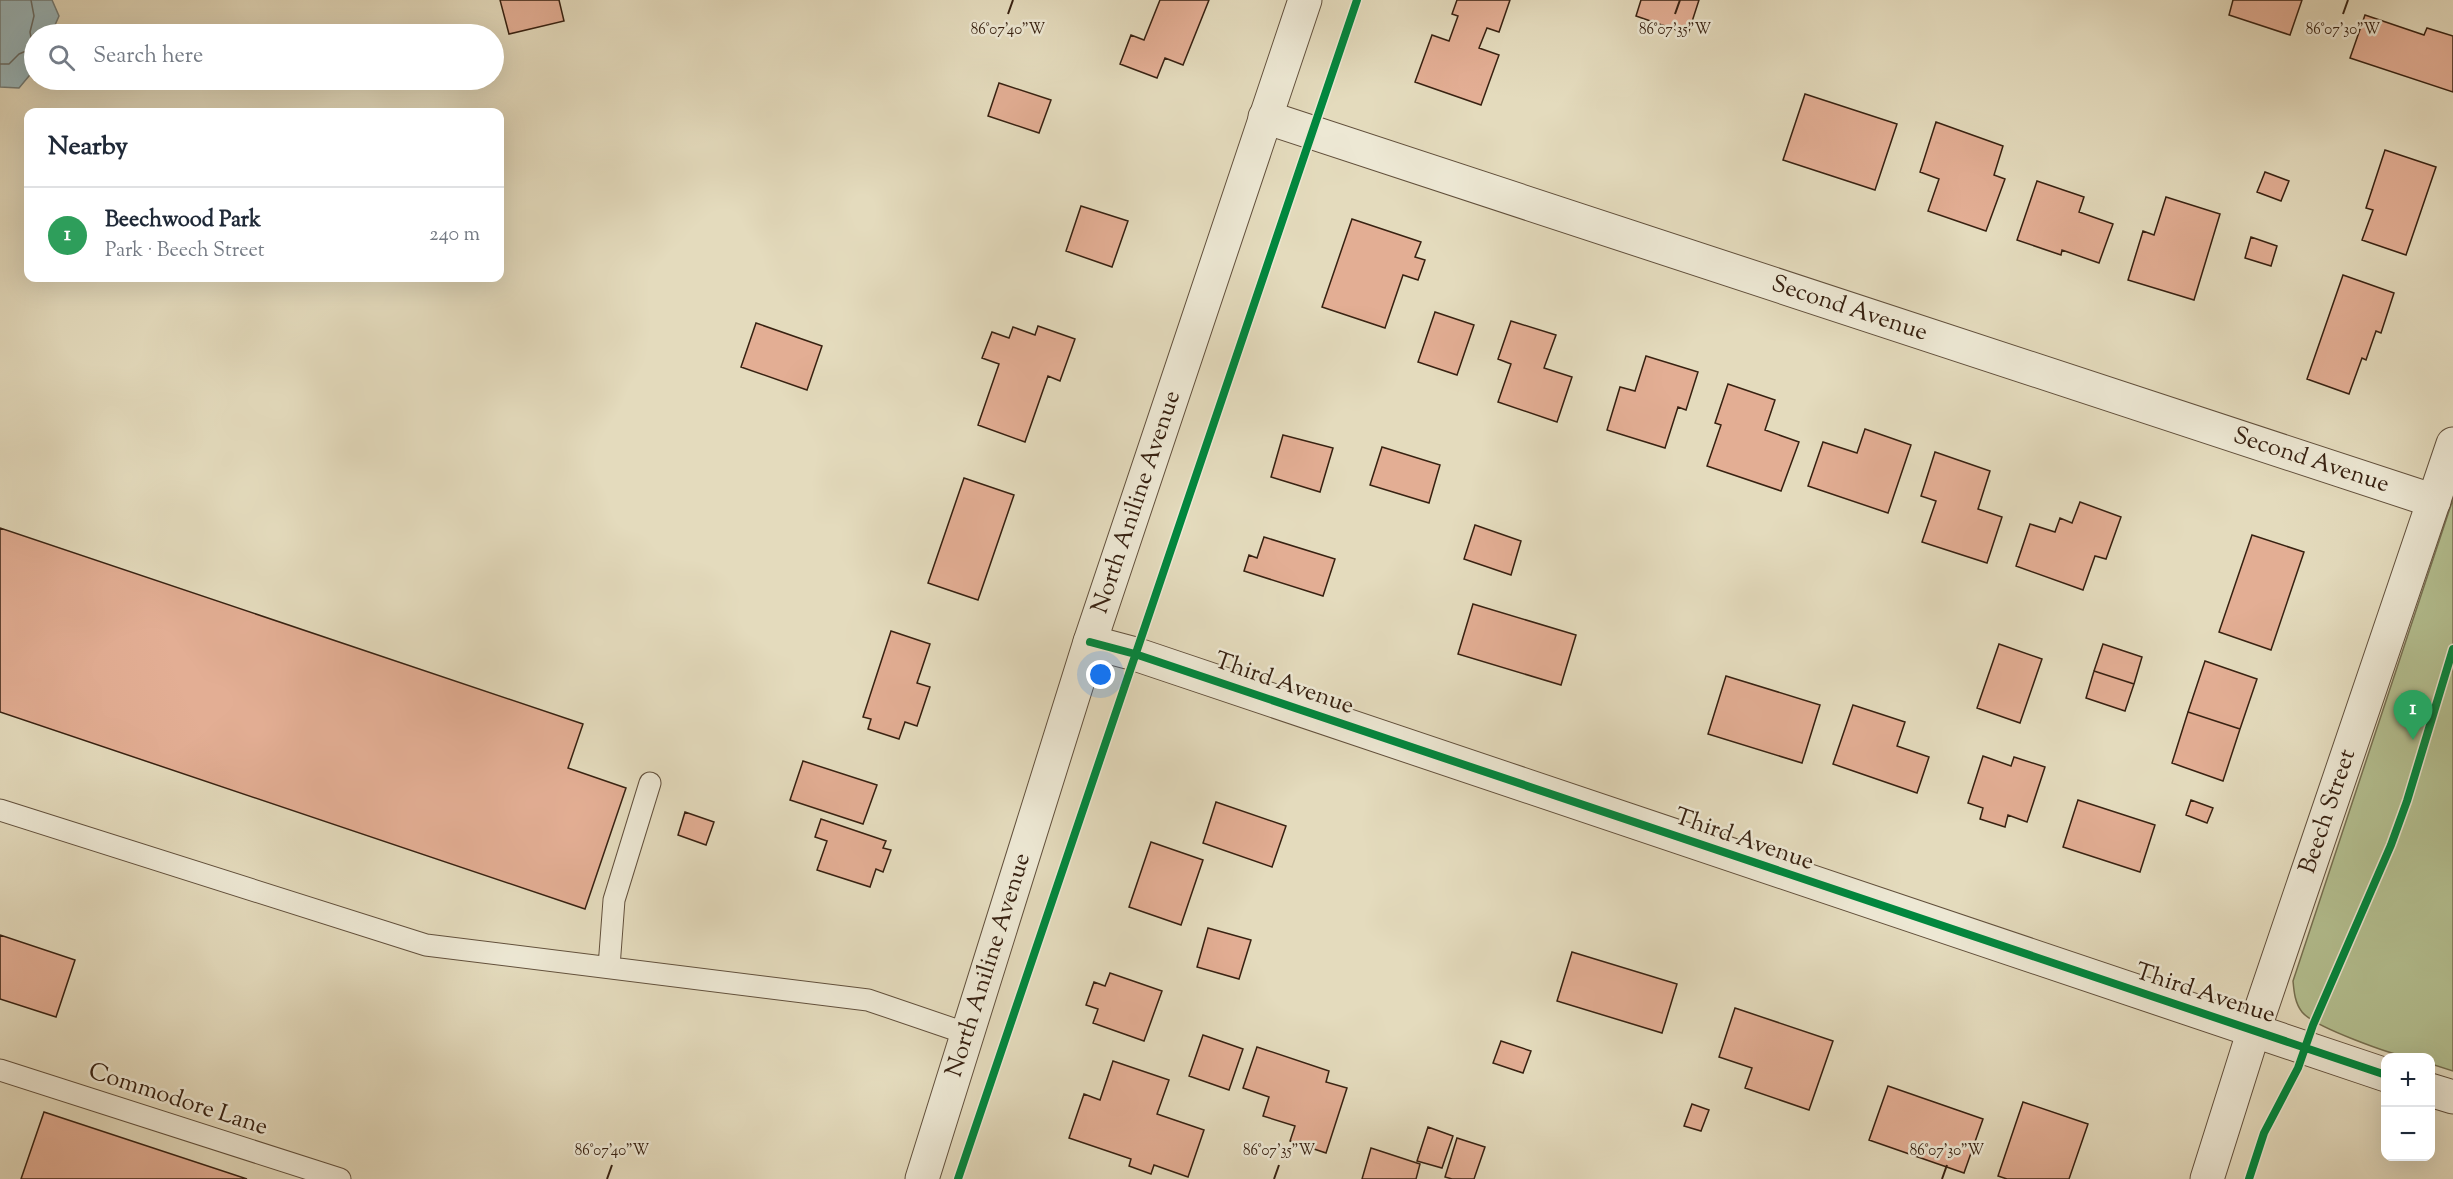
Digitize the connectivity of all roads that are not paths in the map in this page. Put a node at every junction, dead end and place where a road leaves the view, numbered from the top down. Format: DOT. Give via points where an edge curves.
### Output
graph roads {
  1 [pos="1305,0"];
  2 [pos="1265,117"];
  3 [pos="2453,444"];
  4 [pos="2434,501"];
  5 [pos="1090,642"];
  6 [pos="651,783"];
  7 [pos="0,810"];
  8 [pos="609,967"];
  9 [pos="2254,1030"];
  10 [pos="968,1034"];
  11 [pos="0,1070"];
  12 [pos="2381,1074"];
  13 [pos="2435,1092"];
  14 [pos="2453,1097"];
  15 [pos="340,1179"];
  16 [pos="922,1179"];
  17 [pos="2207,1179"];
  1 -- 2 [label="street, North Aniline Avenue"];
  2 -- 4 [label="street, Second Avenue"];
  2 -- 5 [label="street, North Aniline Avenue"];
  3 -- 4 [label="street, Beech Street"];
  4 -- 9 [label="street, Beech Street"];
  5 -- 9 [label="street, Third Avenue"];
  5 -- 10 [label="street, North Aniline Avenue"];
  6 -- 8 [label="lane" via="614,900"];
  7 -- 8 [label="lane" via="426,945"];
  8 -- 10 [label="lane" via="868,1000"];
  9 -- 12 [label="street, Third Avenue"];
  9 -- 17 [label="street, Beech Street"];
  10 -- 16 [label="street, North Aniline Avenue"];
  11 -- 15 [label="lane, Commodore Lane"];
  13 -- 14 [label="street"];
}
